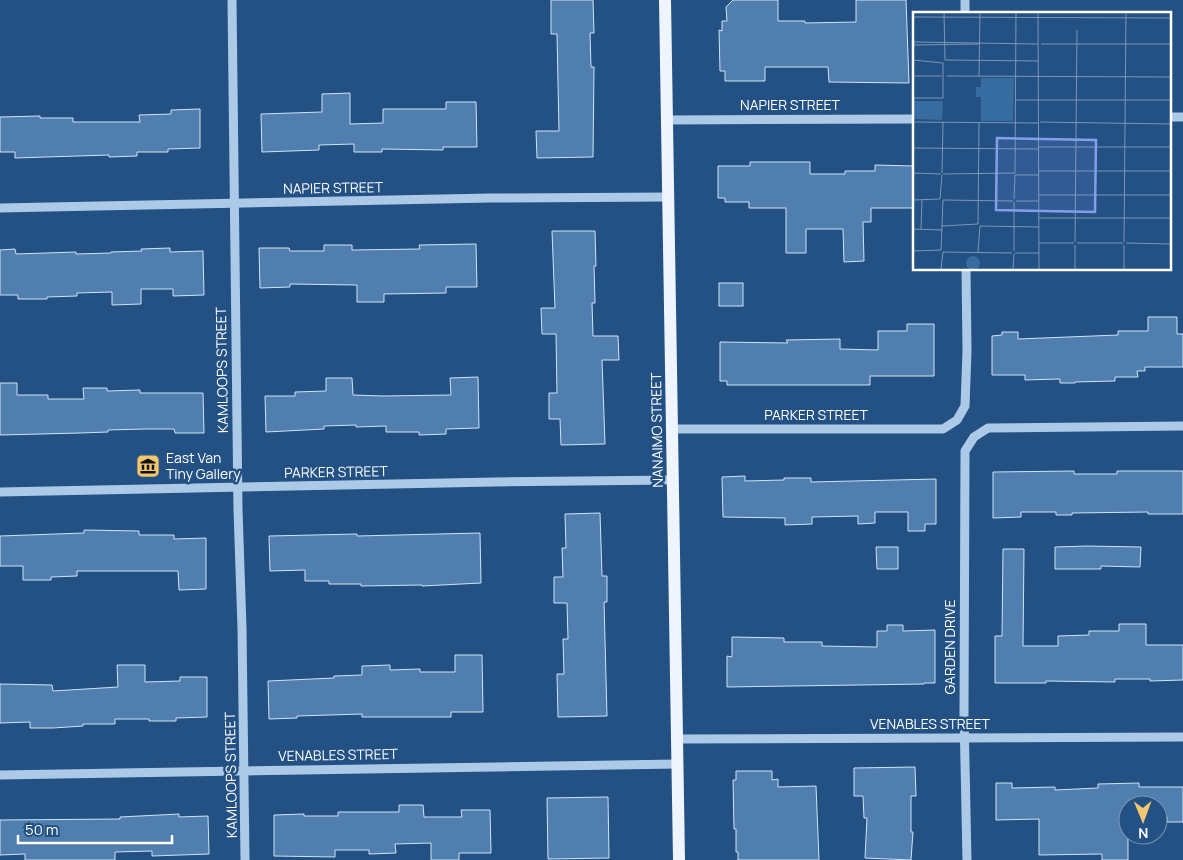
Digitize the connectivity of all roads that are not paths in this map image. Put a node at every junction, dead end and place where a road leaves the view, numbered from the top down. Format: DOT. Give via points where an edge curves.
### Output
graph roads {
  1 [pos="232,0"];
  2 [pos="664,0"];
  3 [pos="1170,117"];
  4 [pos="1183,117"];
  5 [pos="913,119"];
  6 [pos="666,120"];
  7 [pos="668,197"];
  8 [pos="235,204"];
  9 [pos="0,208"];
  10 [pos="966,270"];
  11 [pos="1183,426"];
  12 [pos="672,429"];
  13 [pos="673,480"];
  14 [pos="237,488"];
  15 [pos="0,492"];
  16 [pos="964,737"];
  17 [pos="1183,737"];
  18 [pos="677,739"];
  19 [pos="677,764"];
  20 [pos="244,770"];
  21 [pos="0,775"];
  22 [pos="245,860"];
  23 [pos="679,860"];
  24 [pos="967,860"];
  1 -- 8 [label="street, KAMLOOPS STREET"];
  2 -- 6 [label="main road, NANAIMO STREET"];
  3 -- 4 [label="street"];
  5 -- 6 [label="street, NAPIER STREET"];
  6 -- 7 [label="main road, NANAIMO STREET"];
  7 -- 8 [label="street, NAPIER STREET"];
  7 -- 12 [label="main road, NANAIMO STREET"];
  8 -- 9 [label="street, NAPIER STREET"];
  8 -- 14 [label="street, KAMLOOPS STREET"];
  10 -- 12 [label="street, PARKER STREET" via="965,406 957,420 943,429"];
  11 -- 16 [label="street, GARDEN DRIVE" via="988,428 974,437 965,451"];
  12 -- 13 [label="main road, NANAIMO STREET"];
  13 -- 14 [label="street, PARKER STREET"];
  13 -- 18 [label="main road, NANAIMO STREET"];
  14 -- 15 [label="street, PARKER STREET"];
  14 -- 20 [label="street, KAMLOOPS STREET"];
  16 -- 17 [label="street, VENABLES STREET"];
  16 -- 18 [label="street, VENABLES STREET"];
  16 -- 24 [label="street, GARDEN DRIVE"];
  18 -- 19 [label="main road, NANAIMO STREET"];
  19 -- 20 [label="street, VENABLES STREET"];
  19 -- 23 [label="main road, NANAIMO STREET"];
  20 -- 21 [label="street, VENABLES STREET"];
  20 -- 22 [label="street, KAMLOOPS STREET"];
}
